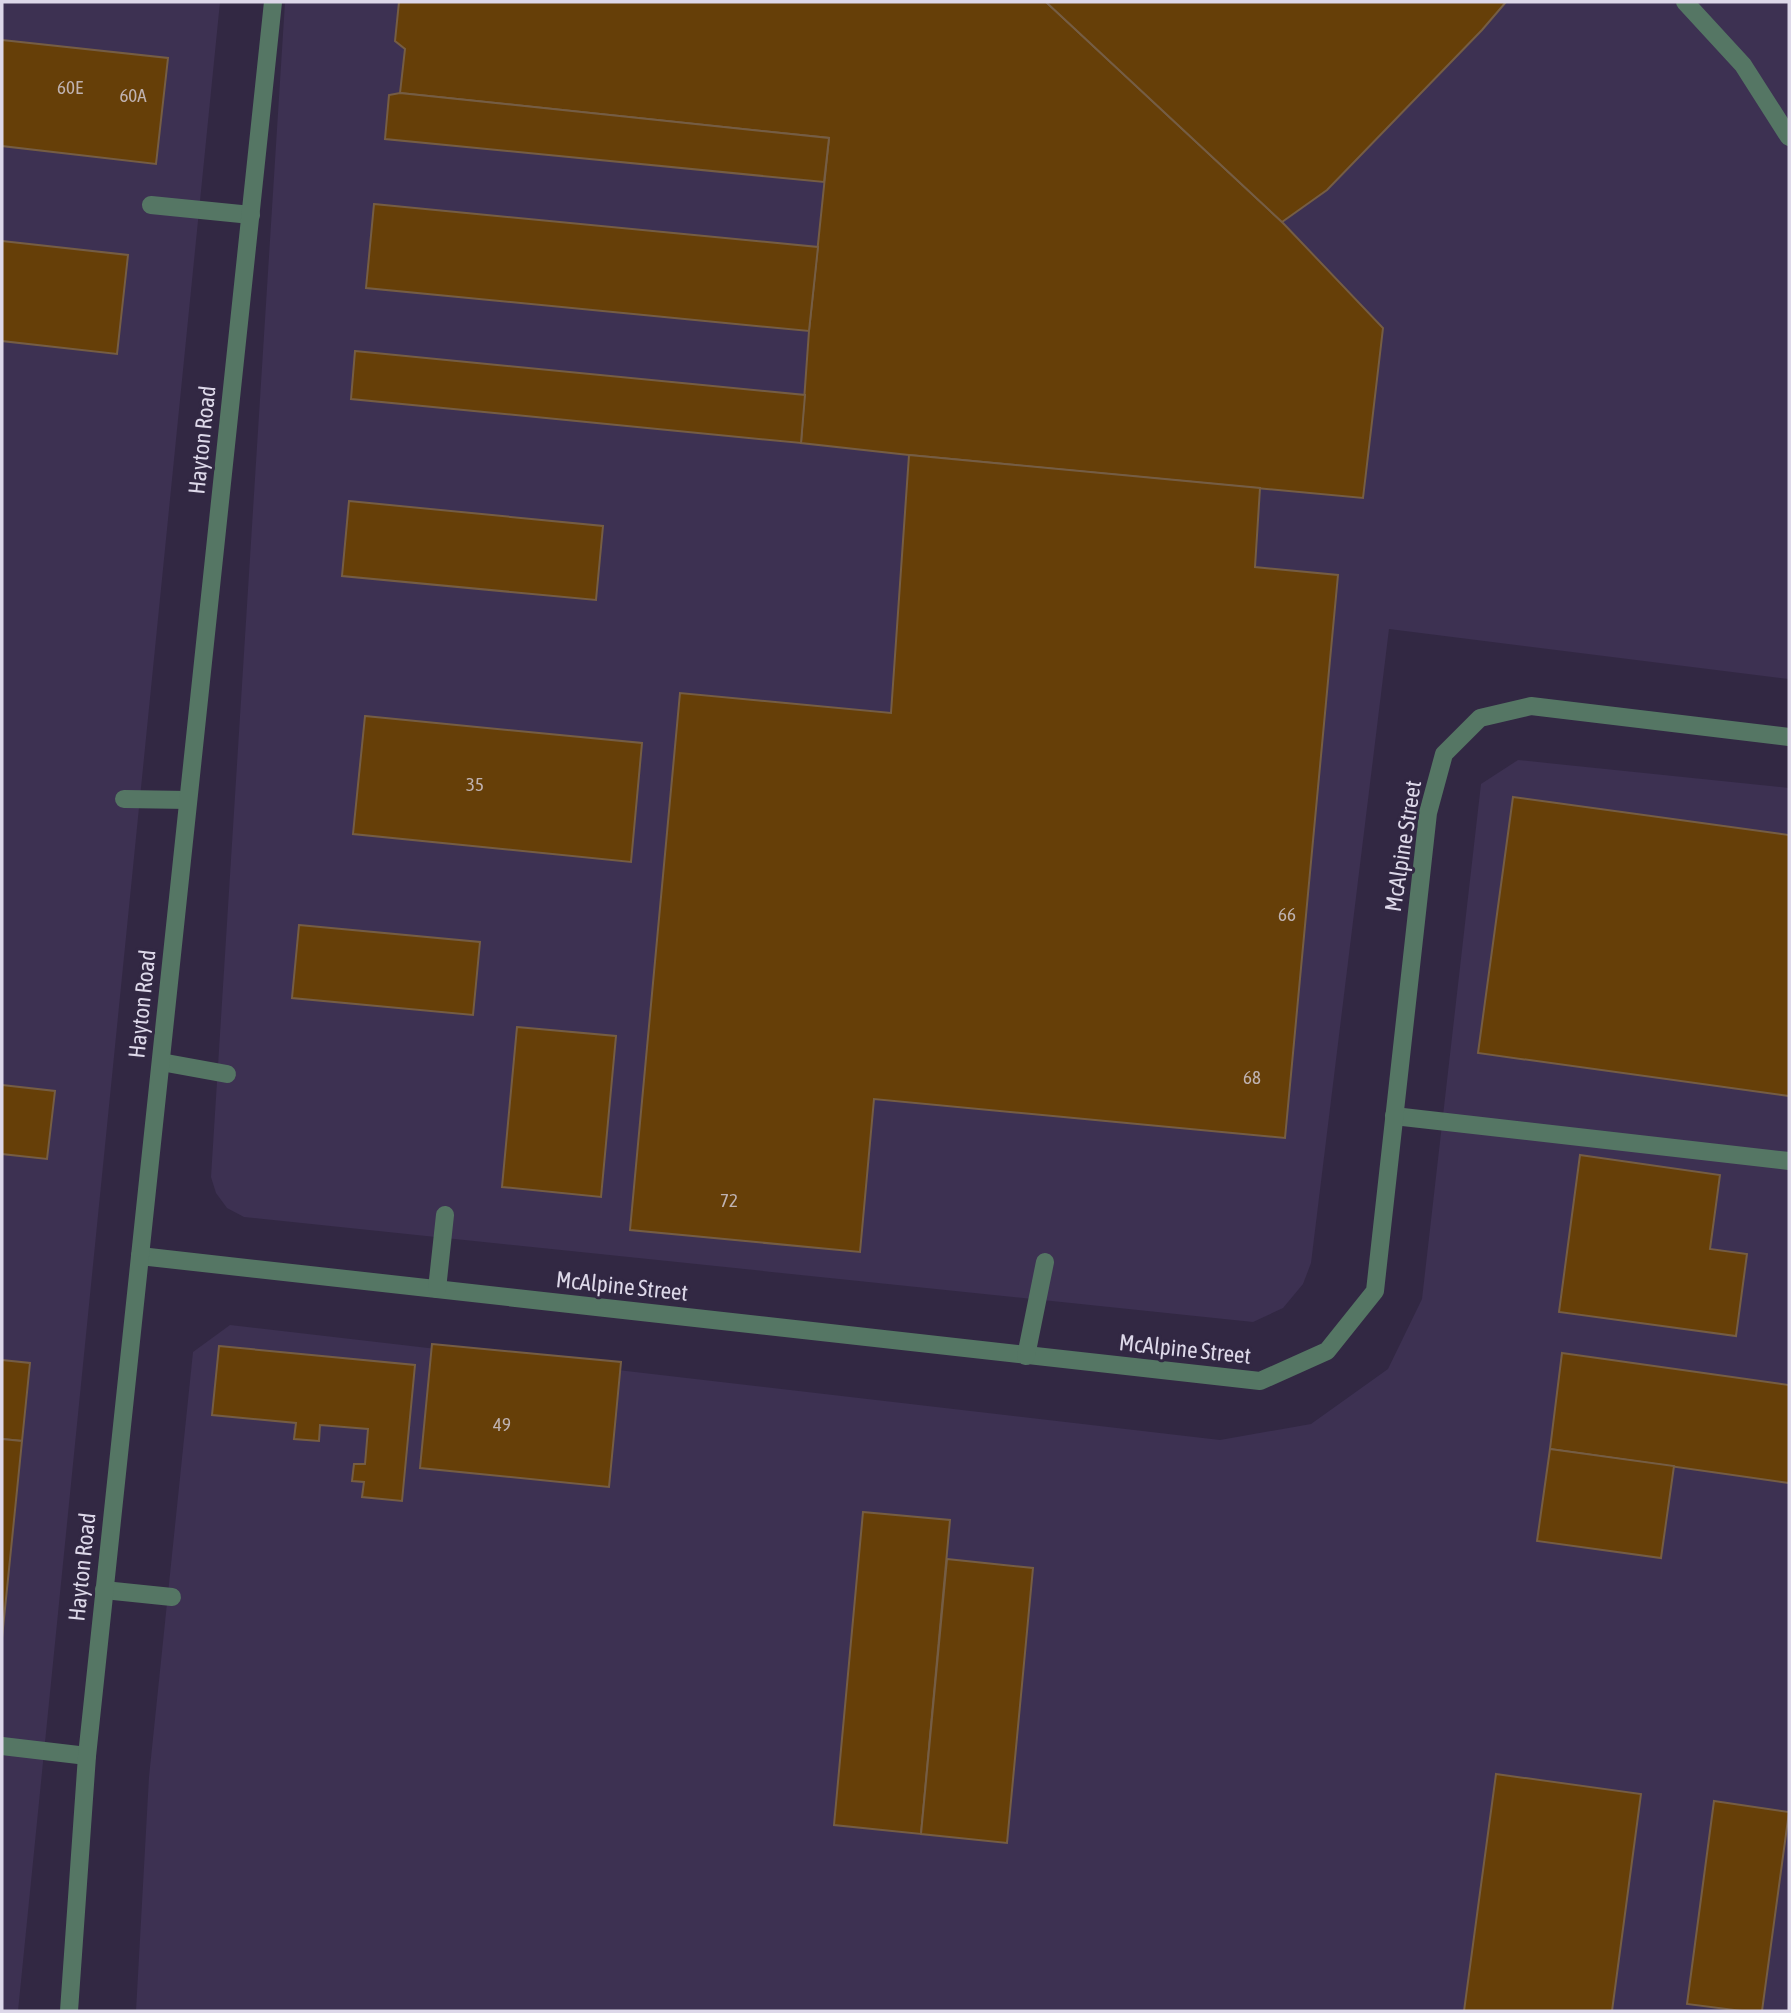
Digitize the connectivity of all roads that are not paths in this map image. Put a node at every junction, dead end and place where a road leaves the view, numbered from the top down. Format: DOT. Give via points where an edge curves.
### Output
graph roads {
  1 [pos="273,2"];
  2 [pos="1685,2"];
  3 [pos="1789,137"];
  4 [pos="151,205"];
  5 [pos="251,215"];
  6 [pos="1789,737"];
  7 [pos="124,799"];
  8 [pos="188,800"];
  9 [pos="161,1062"];
  10 [pos="227,1074"];
  11 [pos="1394,1116"];
  12 [pos="1789,1161"];
  13 [pos="445,1215"];
  14 [pos="140,1256"];
  15 [pos="1045,1262"];
  16 [pos="437,1289"];
  17 [pos="1026,1356"];
  18 [pos="104,1590"];
  19 [pos="172,1597"];
  20 [pos="2,1746"];
  21 [pos="87,1756"];
  22 [pos="69,2011"];
  1 -- 5 [label="street, Hayton Road"];
  2 -- 3 [label="street" via="1743,65"];
  4 -- 5 [label="street"];
  5 -- 8 [label="street, Hayton Road"];
  6 -- 11 [label="street, McAlpine Street" via="1531,706 1480,718 1444,754 1428,813"];
  7 -- 8 [label="street"];
  8 -- 9 [label="street, Hayton Road"];
  9 -- 10 [label="street"];
  9 -- 14 [label="street, Hayton Road"];
  11 -- 12 [label="street"];
  11 -- 17 [label="street, McAlpine Street" via="1375,1291 1327,1351 1260,1381"];
  13 -- 16 [label="street"];
  14 -- 16 [label="street, McAlpine Street"];
  14 -- 18 [label="street, Hayton Road"];
  15 -- 17 [label="street"];
  16 -- 17 [label="street, McAlpine Street"];
  18 -- 19 [label="street"];
  18 -- 21 [label="street, Hayton Road"];
  20 -- 21 [label="street"];
  21 -- 22 [label="street, Hayton Road"];
}
